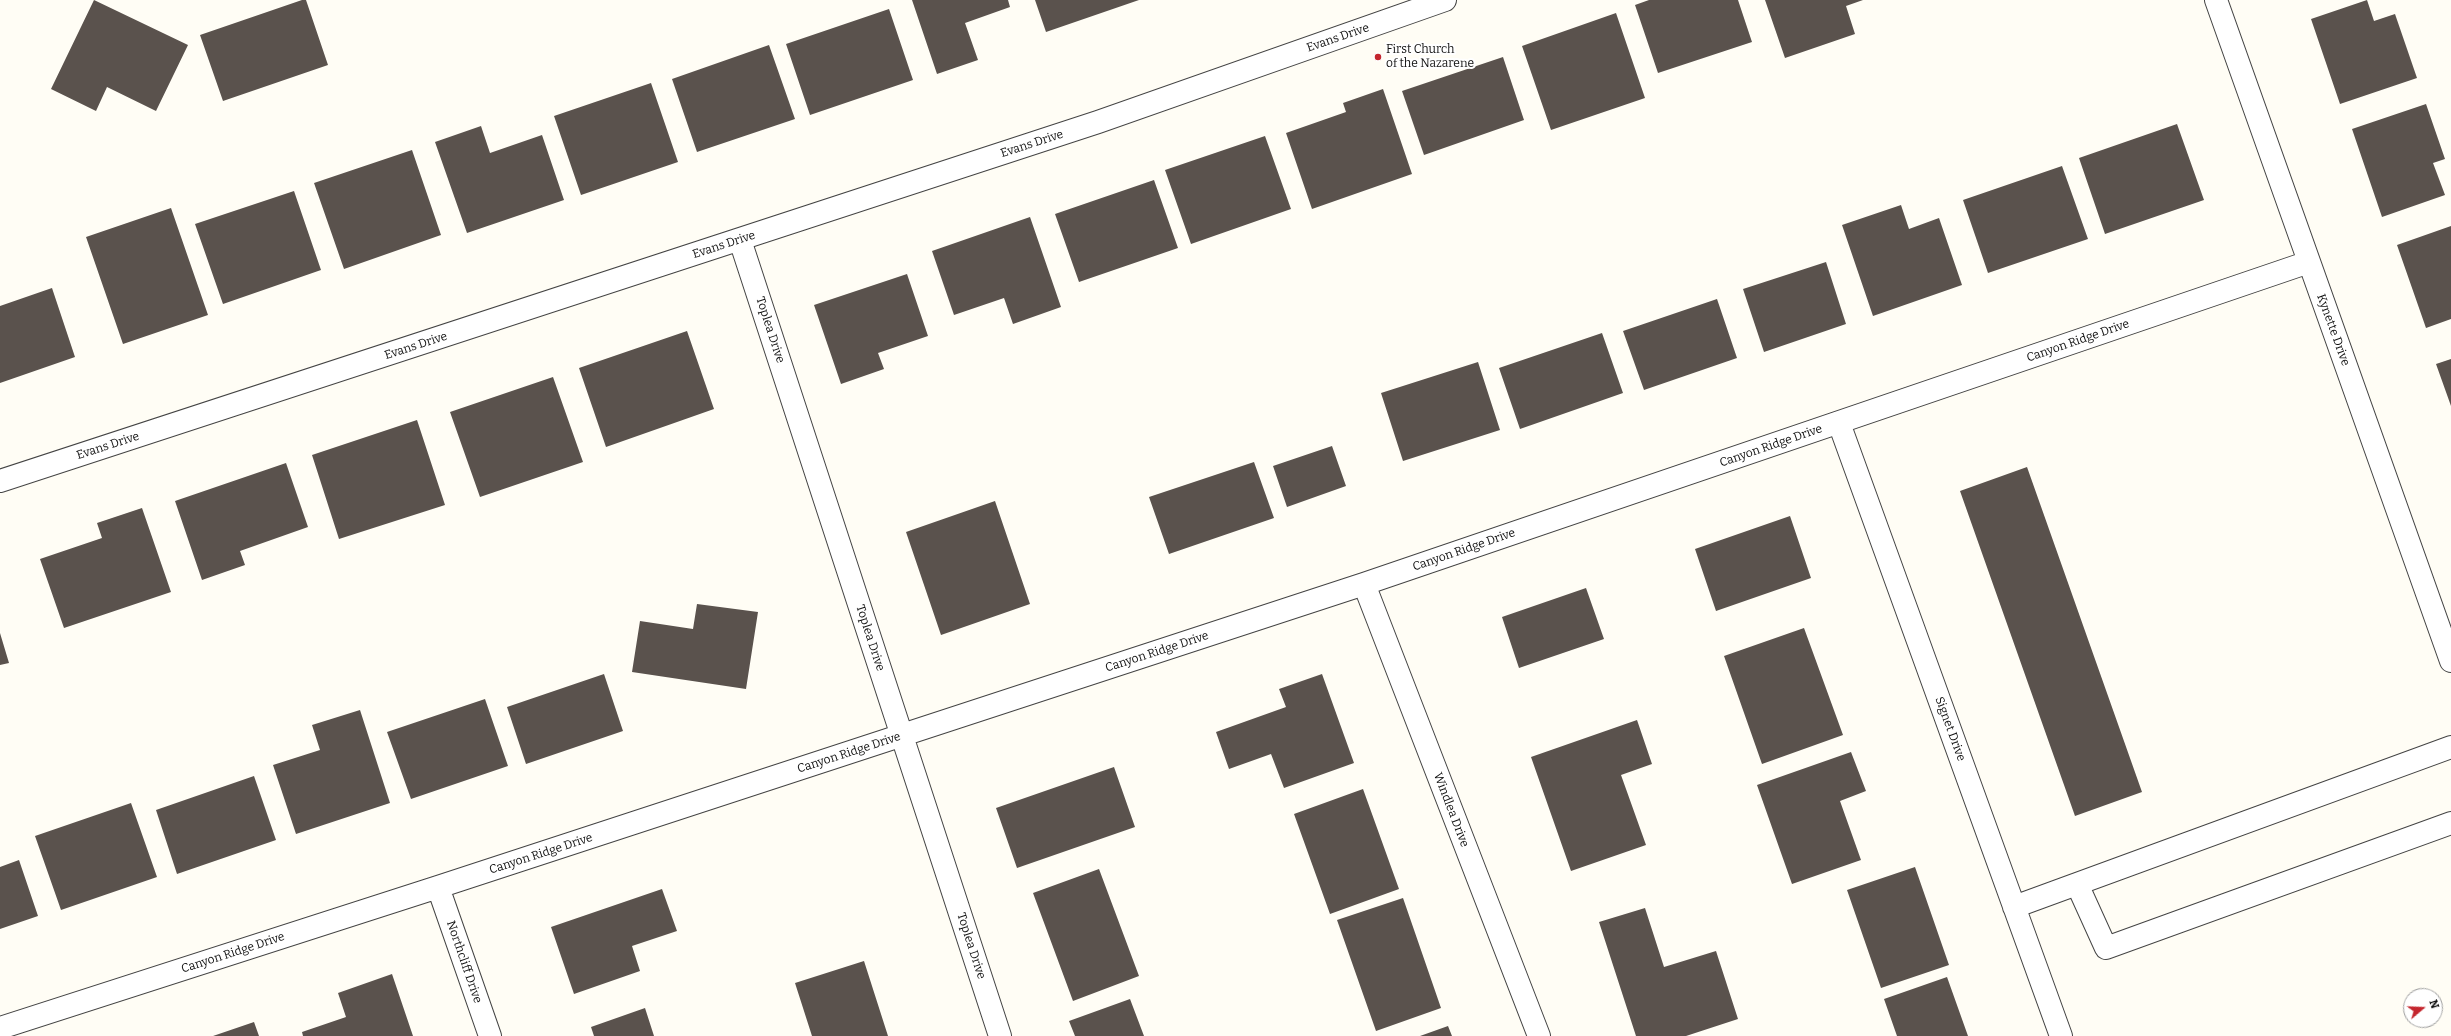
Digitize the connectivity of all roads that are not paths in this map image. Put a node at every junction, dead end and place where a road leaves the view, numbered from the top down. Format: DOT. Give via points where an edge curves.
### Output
graph roads {
  1 [pos="1445,0"];
  2 [pos="2216,0"];
  3 [pos="740,240"];
  4 [pos="2309,262"];
  5 [pos="1839,423"];
  6 [pos="0,481"];
  7 [pos="1364,584"];
  8 [pos="2451,661"];
  9 [pos="902,735"];
  10 [pos="2451,747"];
  11 [pos="2451,823"];
  12 [pos="2077,884"];
  13 [pos="438,888"];
  14 [pos="2014,907"];
  15 [pos="0,1028"];
  16 [pos="490,1036"];
  17 [pos="1000,1036"];
  18 [pos="1539,1036"];
  19 [pos="2060,1036"];
  1 -- 3 [label="street, Evans Drive" via="1098,122"];
  2 -- 4 [label="street, Kynette Drive"];
  3 -- 6 [label="street, Evans Drive"];
  3 -- 9 [label="street, Toplea Drive"];
  4 -- 5 [label="street, Canyon Ridge Drive"];
  4 -- 8 [label="street, Kynette Drive"];
  5 -- 7 [label="street, Canyon Ridge Drive"];
  5 -- 14 [label="street, Signet Drive"];
  7 -- 9 [label="street, Canyon Ridge Drive"];
  7 -- 18 [label="street, Windlea Drive"];
  9 -- 13 [label="street, Canyon Ridge Drive"];
  9 -- 17 [label="street, Toplea Drive"];
  10 -- 12 [label="street"];
  11 -- 12 [label="street" via="2106,948"];
  12 -- 14 [label="street"];
  13 -- 15 [label="street, Canyon Ridge Drive"];
  13 -- 16 [label="street, Northcliff Drive"];
  14 -- 19 [label="street, Signet Drive"];
}
